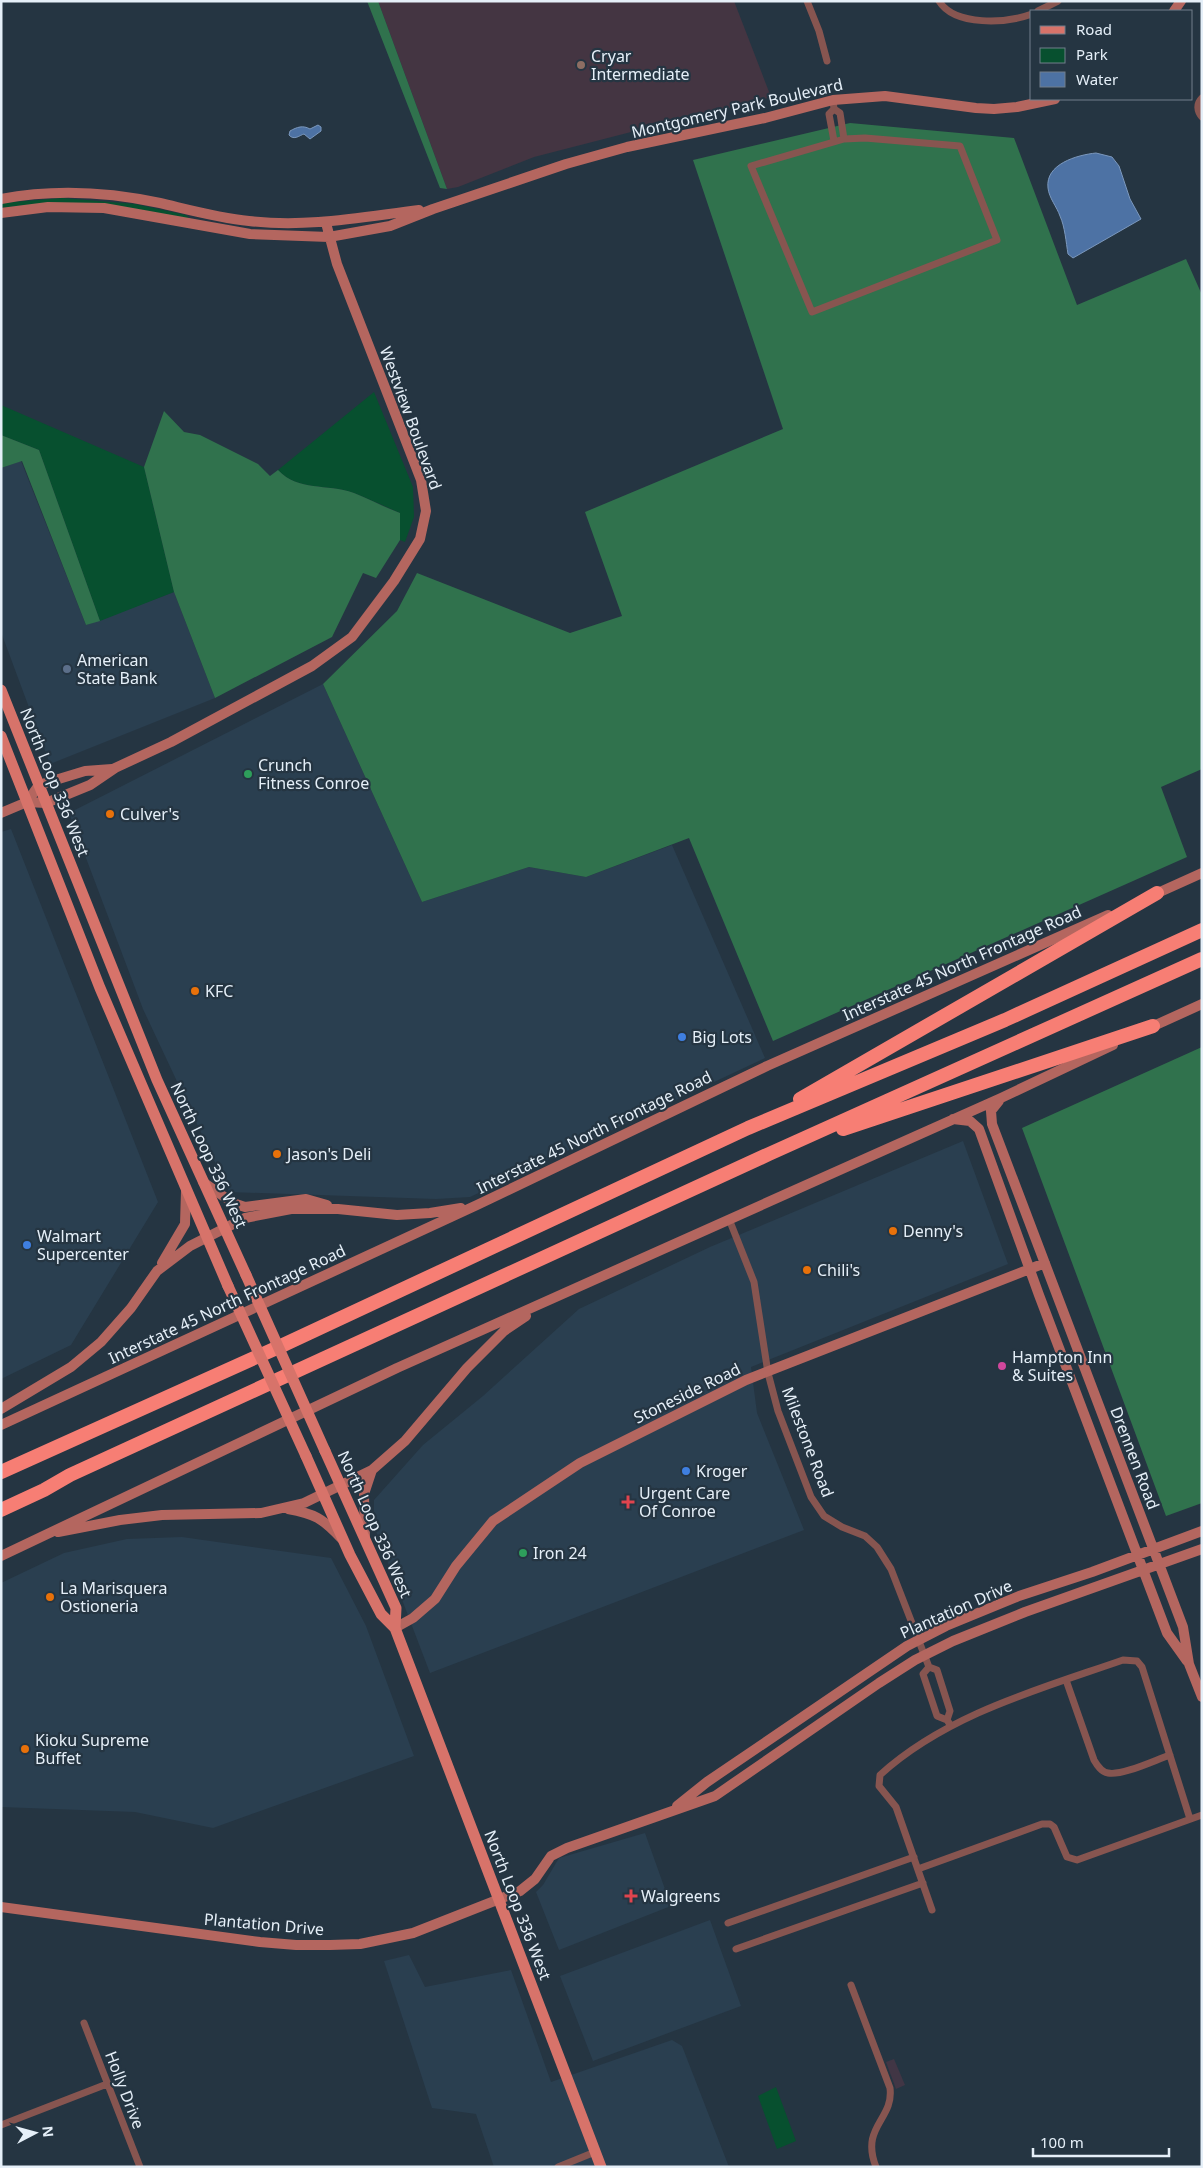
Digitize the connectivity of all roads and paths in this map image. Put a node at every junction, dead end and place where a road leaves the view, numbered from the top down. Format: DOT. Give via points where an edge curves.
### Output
graph roads {
  1 [pos="807,1"];
  2 [pos="939,1"];
  3 [pos="1058,1"];
  4 [pos="1040,10"];
  5 [pos="1030,14"];
  6 [pos="827,61"];
  7 [pos="1202,98"];
  8 [pos="1050,100"];
  9 [pos="834,105"];
  10 [pos="1202,118"];
  11 [pos="844,139"];
  12 [pos="834,141"];
  13 [pos="1,198"];
  14 [pos="433,209"];
  15 [pos="1,213"];
  16 [pos="208,214"];
  17 [pos="326,223"];
  18 [pos="205,226"];
  19 [pos="329,236"];
  20 [pos="1,690"];
  21 [pos="1,736"];
  22 [pos="115,768"];
  23 [pos="39,785"];
  24 [pos="27,802"];
  25 [pos="46,803"];
  26 [pos="1,814"];
  27 [pos="1202,873"];
  28 [pos="1157,893"];
  29 [pos="1202,930"];
  30 [pos="1202,959"];
  31 [pos="1202,1004"];
  32 [pos="1153,1026"];
  33 [pos="1001,1098"];
  34 [pos="953,1119"];
  35 [pos="748,1128"];
  36 [pos="769,1154"];
  37 [pos="202,1182"];
  38 [pos="186,1188"];
  39 [pos="477,1205"];
  40 [pos="338,1208"];
  41 [pos="729,1220"];
  42 [pos="225,1228"];
  43 [pos="206,1237"];
  44 [pos="1045,1263"];
  45 [pos="1030,1269"];
  46 [pos="157,1271"];
  47 [pos="545,1302"];
  48 [pos="768,1373"];
  49 [pos="1,1409"];
  50 [pos="1,1425"];
  51 [pos="372,1470"];
  52 [pos="1,1472"];
  53 [pos="341,1485"];
  54 [pos="323,1494"];
  55 [pos="284,1509"];
  56 [pos="1,1510"];
  57 [pos="1202,1531"];
  58 [pos="50,1532"];
  59 [pos="365,1537"];
  60 [pos="344,1541"];
  61 [pos="1153,1549"];
  62 [pos="1202,1549"];
  63 [pos="1137,1555"];
  64 [pos="1,1556"];
  65 [pos="1159,1565"];
  66 [pos="1143,1571"];
  67 [pos="394,1628"];
  68 [pos="918,1640"];
  69 [pos="925,1655"];
  70 [pos="1189,1664"];
  71 [pos="929,1667"];
  72 [pos="1066,1680"];
  73 [pos="944,1692"];
  74 [pos="1202,1696"];
  75 [pos="930,1697"];
  76 [pos="949,1723"];
  77 [pos="1170,1755"];
  78 [pos="672,1810"];
  79 [pos="1202,1815"];
  80 [pos="1190,1820"];
  81 [pos="914,1857"];
  82 [pos="918,1869"];
  83 [pos="923,1883"];
  84 [pos="498,1899"];
  85 [pos="1,1907"];
  86 [pos="932,1910"];
  87 [pos="728,1923"];
  88 [pos="736,1948"];
  89 [pos="851,1985"];
  90 [pos="84,2023"];
  91 [pos="107,2084"];
  92 [pos="1,2125"];
  93 [pos="595,2152"];
  94 [pos="140,2167"];
  95 [pos="558,2167"];
  96 [pos="600,2167"];
  97 [pos="876,2167"];
  1 -- 6 [label="street"];
  2 -- 5 [label="street" via="950,14 972,20"];
  3 -- 4 [label="street"];
  7 -- 10 [label="street" via="1198,108"];
  8 -- 9 [label="street, Montgomery Park Boulevard" via="1017,107 976,108 885,96"];
  9 -- 11 [label="street" via="840,113"];
  9 -- 12 [label="street" via="829,114"];
  9 -- 14 [label="street, Montgomery Park Boulevard" via="627,147 562,165"];
  11 -- 12 [label="street"];
  11 -- 12 [label="street" via="960,146 997,240 812,312 751,166"];
  13 -- 16 [label="street, Montgomery Park Boulevard" via="46,193 113,196"];
  14 -- 17 [label="street, Montgomery Park Boulevard"];
  14 -- 19 [label="street, Montgomery Park Boulevard" via="390,226"];
  15 -- 18 [label="street, Montgomery Park Boulevard" via="48,208 104,208"];
  16 -- 17 [label="street, Montgomery Park Boulevard" via="252,222"];
  16 -- 18 [label="street"];
  17 -- 19 [label="street, Westview Boulevard"];
  18 -- 19 [label="street, Montgomery Park Boulevard" via="259,234"];
  19 -- 22 [label="street, Westview Boulevard" via="421,480 426,511 420,539 394,581 352,637 312,666 171,742"];
  20 -- 23 [label="main road, North Loop 336 West"];
  21 -- 24 [label="main road, North Loop 336 West"];
  22 -- 23 [label="street, Westview Boulevard" via="84,771"];
  22 -- 25 [label="street, Westview Boulevard" via="90,785"];
  23 -- 24 [label="street"];
  23 -- 25 [label="main road, North Loop 336 West"];
  24 -- 25 [label="street, Westview Boulevard"];
  24 -- 26 [label="street, Westview Boulevard"];
  24 -- 38 [label="main road, North Loop 336 West"];
  25 -- 37 [label="main road, North Loop 336 West" via="120,993"];
  27 -- 28 [label="street, Interstate 45 North Frontage Road"];
  28 -- 35 [label="highway"];
  28 -- 39 [label="street, Interstate 45 North Frontage Road" via="776,1062"];
  29 -- 35 [label="highway" via="1005,1020"];
  30 -- 36 [label="highway"];
  31 -- 32 [label="street"];
  32 -- 33 [label="street"];
  32 -- 36 [label="highway"];
  33 -- 34 [label="street"];
  33 -- 44 [label="street, Drennen Road" via="991,1111 992,1124"];
  34 -- 41 [label="street"];
  34 -- 45 [label="street, Drennen Road" via="970,1121 979,1130"];
  35 -- 52 [label="highway" via="281,1346"];
  36 -- 56 [label="highway" via="79,1471"];
  37 -- 40 [label="street" via="245,1207 306,1199"];
  37 -- 42 [label="main road, North Loop 336 West"];
  38 -- 43 [label="main road, North Loop 336 West"];
  38 -- 46 [label="street" via="185,1224"];
  39 -- 40 [label="street" via="397,1215"];
  39 -- 50 [label="street, Interstate 45 North Frontage Road"];
  40 -- 42 [label="street" via="269,1212 245,1218"];
  41 -- 47 [label="street"];
  41 -- 48 [label="street, Milestone Road" via="754,1282"];
  42 -- 43 [label="street"];
  42 -- 53 [label="main road, North Loop 336 West, bridge"];
  43 -- 46 [label="street"];
  43 -- 54 [label="main road, North Loop 336 West, bridge"];
  44 -- 45 [label="street, Stoneside Road"];
  44 -- 61 [label="street, Drennen Road"];
  45 -- 48 [label="street, Stoneside Road"];
  45 -- 63 [label="street, Drennen Road"];
  46 -- 49 [label="street" via="101,1342 71,1368"];
  47 -- 51 [label="street" via="504,1331 405,1441"];
  47 -- 58 [label="street" via="397,1368"];
  48 -- 67 [label="street, Stoneside Road" via="720,1391 580,1463 502,1513 456,1566 435,1599 413,1618"];
  48 -- 68 [label="street, Milestone Road" via="778,1411 811,1497 824,1516 842,1528 865,1536 877,1547 891,1569"];
  51 -- 53 [label="street"];
  51 -- 59 [label="street" via="364,1494"];
  53 -- 54 [label="street"];
  53 -- 59 [label="main road, North Loop 336 West"];
  54 -- 55 [label="street"];
  54 -- 60 [label="main road, North Loop 336 West"];
  55 -- 58 [label="street" via="261,1513 162,1515"];
  55 -- 60 [label="street" via="318,1516"];
  57 -- 61 [label="street, Plantation Drive"];
  58 -- 64 [label="street"];
  59 -- 67 [label="main road, North Loop 336 West" via="396,1608"];
  60 -- 67 [label="main road, North Loop 336 West" via="381,1614"];
  61 -- 63 [label="street, Plantation Drive"];
  61 -- 65 [label="street, Drennen Road"];
  62 -- 65 [label="street, Plantation Drive"];
  63 -- 66 [label="street, Drennen Road"];
  63 -- 68 [label="street, Plantation Drive" via="1019,1596"];
  65 -- 66 [label="street, Plantation Drive"];
  65 -- 70 [label="street, Drennen Road" via="1183,1627"];
  66 -- 69 [label="street, Plantation Drive" via="1025,1612"];
  66 -- 70 [label="street, Drennen Road" via="1166,1632"];
  67 -- 84 [label="main road, North Loop 336 West"];
  68 -- 69 [label="street, Milestone Road"];
  68 -- 78 [label="street, Plantation Drive" via="870,1669 707,1782"];
  69 -- 71 [label="street, Milestone Road"];
  69 -- 78 [label="street, Plantation Drive" via="880,1682 715,1796"];
  70 -- 74 [label="street, Drennen Road"];
  71 -- 73 [label="street, Milestone Road" via="937,1670"];
  71 -- 75 [label="street, Milestone Road" via="923,1674"];
  72 -- 76 [label="street"];
  72 -- 77 [label="street" via="1099,1768 1108,1773 1118,1772"];
  72 -- 77 [label="street" via="1123,1660 1137,1661 1142,1667"];
  73 -- 75 [label="street"];
  73 -- 76 [label="street, Milestone Road" via="950,1711"];
  75 -- 76 [label="street, Milestone Road" via="937,1716"];
  76 -- 81 [label="street" via="880,1775 879,1786 896,1807"];
  77 -- 80 [label="street"];
  78 -- 84 [label="street, Plantation Drive" via="551,1856 535,1879 520,1891"];
  79 -- 80 [label="street"];
  80 -- 82 [label="street" via="1077,1860 1067,1857 1054,1827 1042,1824"];
  81 -- 82 [label="street"];
  81 -- 87 [label="street"];
  82 -- 83 [label="street"];
  83 -- 86 [label="street"];
  83 -- 88 [label="street"];
  84 -- 85 [label="street, Plantation Drive" via="413,1933 360,1944 330,1946 260,1942"];
  84 -- 93 [label="main road, North Loop 336 West"];
  89 -- 97 [label="street" via="890,2088 889,2101 870,2145"];
  90 -- 91 [label="street, Holly Drive"];
  91 -- 92 [label="street"];
  91 -- 94 [label="street, Holly Drive"];
  93 -- 95 [label="street"];
  93 -- 96 [label="main road, North Loop 336 West"];
}
